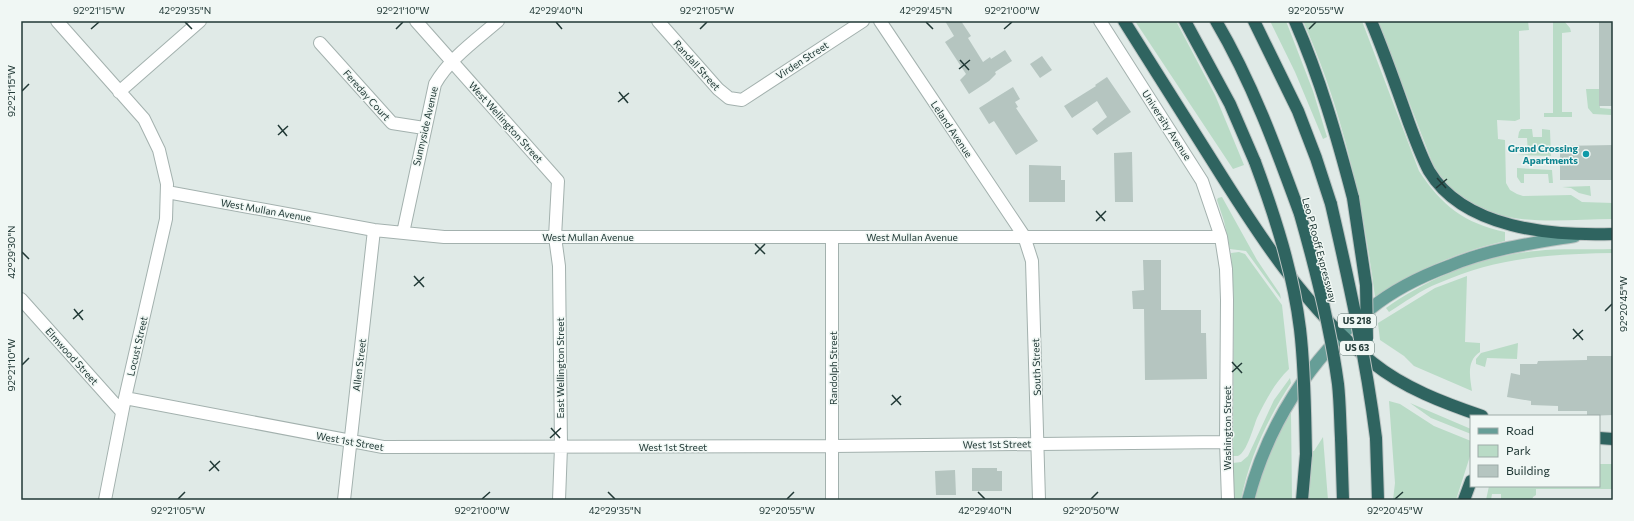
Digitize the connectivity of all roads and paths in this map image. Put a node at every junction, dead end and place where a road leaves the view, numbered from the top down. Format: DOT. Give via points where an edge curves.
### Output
graph roads {
  1 [pos="57,21"];
  2 [pos="200,21"];
  3 [pos="416,21"];
  4 [pos="498,21"];
  5 [pos="658,21"];
  6 [pos="863,21"];
  7 [pos="880,21"];
  8 [pos="1100,21"];
  9 [pos="1124,21"];
  10 [pos="1185,21"];
  11 [pos="1216,21"];
  12 [pos="1254,21"];
  13 [pos="1295,21"];
  14 [pos="1371,21"];
  15 [pos="320,43"];
  16 [pos="452,62"];
  17 [pos="119,92"];
  18 [pos="742,100"];
  19 [pos="424,128"];
  20 [pos="167,192"];
  21 [pos="374,230"];
  22 [pos="403,233"];
  23 [pos="1613,234"];
  24 [pos="1580,235"];
  25 [pos="1024,236"];
  26 [pos="1221,236"];
  27 [pos="555,237"];
  28 [pos="832,237"];
  29 [pos="21,299"];
  30 [pos="1343,335"];
  31 [pos="1367,372"];
  32 [pos="125,398"];
  33 [pos="122,412"];
  34 [pos="1479,415"];
  35 [pos="1600,438"];
  36 [pos="1613,439"];
  37 [pos="351,441"];
  38 [pos="1226,442"];
  39 [pos="1038,443"];
  40 [pos="833,446"];
  41 [pos="561,447"];
  42 [pos="1470,484"];
  43 [pos="105,500"];
  44 [pos="344,500"];
  45 [pos="559,500"];
  46 [pos="832,500"];
  47 [pos="1039,500"];
  48 [pos="1228,500"];
  49 [pos="1248,500"];
  50 [pos="1302,500"];
  51 [pos="1343,500"];
  52 [pos="1378,500"];
  53 [pos="1464,500"];
  1 -- 17 [label="street"];
  2 -- 17 [label="street"];
  3 -- 16 [label="street, West Wellington Street"];
  4 -- 16 [label="street, Sunnyside Avenue"];
  5 -- 18 [label="street, Randall Street" via="718,89 729,98"];
  6 -- 18 [label="street, Virden Street"];
  7 -- 25 [label="street, Leland Avenue"];
  8 -- 26 [label="street, University Avenue" via="1202,181"];
  9 -- 30 [label="highway, US 63" via="1264,240 1290,275"];
  10 -- 50 [label="highway, bridge" via="1230,104 1255,162 1283,244 1300,328 1305,389 1306,454"];
  11 -- 51 [label="highway, Leo P Rooff Expressway / US 218, bridge" via="1247,79 1267,124 1300,214 1317,274 1338,385"];
  12 -- 31 [label="highway, Leo P Rooff Expressway / US 218, bridge" via="1298,111 1331,204"];
  13 -- 31 [label="highway, bridge" via="1332,120 1353,198 1366,285"];
  14 -- 24 [label="highway" via="1422,158 1447,194 1494,221"];
  15 -- 19 [label="street, Fereday Court" via="392,123"];
  16 -- 19 [label="street, Sunnyside Avenue" via="434,84"];
  16 -- 27 [label="street, West Wellington Street" via="558,181"];
  17 -- 20 [label="street" via="144,120 152,134 164,167"];
  19 -- 22 [label="street, Sunnyside Avenue"];
  20 -- 21 [label="street, West Mullan Avenue"];
  20 -- 32 [label="street, Locust Street" via="166,219"];
  21 -- 22 [label="street, West Mullan Avenue"];
  21 -- 37 [label="street, Allen Street"];
  22 -- 27 [label="street, West Mullan Avenue" via="444,238"];
  23 -- 24 [label="highway"];
  24 -- 30 [label="main road" via="1514,246 1449,265 1396,292 1370,309"];
  25 -- 26 [label="street, West Mullan Avenue"];
  25 -- 28 [label="street, West Mullan Avenue"];
  25 -- 39 [label="street, South Street" via="1032,261"];
  26 -- 38 [label="street, Washington Street" via="1227,300"];
  27 -- 28 [label="street, West Mullan Avenue"];
  27 -- 41 [label="street, East Wellington Street" via="559,266"];
  28 -- 40 [label="street, Randolph Street"];
  29 -- 33 [label="street, Elmwood Street"];
  30 -- 34 [label="highway, US 63" via="1374,364 1404,382 1437,400"];
  30 -- 49 [label="main road" via="1317,364 1283,412 1265,447"];
  31 -- 52 [label="highway, Leo P Rooff Expressway / US 218, bridge" via="1376,438"];
  32 -- 33 [label="street, Locust Street"];
  32 -- 37 [label="street, West 1st Street"];
  33 -- 43 [label="street, Locust Street"];
  35 -- 36 [label="highway"];
  37 -- 41 [label="street, West 1st Street" via="383,447"];
  37 -- 44 [label="street, Allen Street"];
  38 -- 39 [label="street, West 1st Street"];
  38 -- 48 [label="street, Washington Street"];
  39 -- 40 [label="street, West 1st Street"];
  39 -- 47 [label="street, South Street"];
  40 -- 41 [label="street, West 1st Street"];
  40 -- 46 [label="street, Randolph Street"];
  41 -- 45 [label="street, East Wellington Street"];
  42 -- 53 [label="highway"];
}
